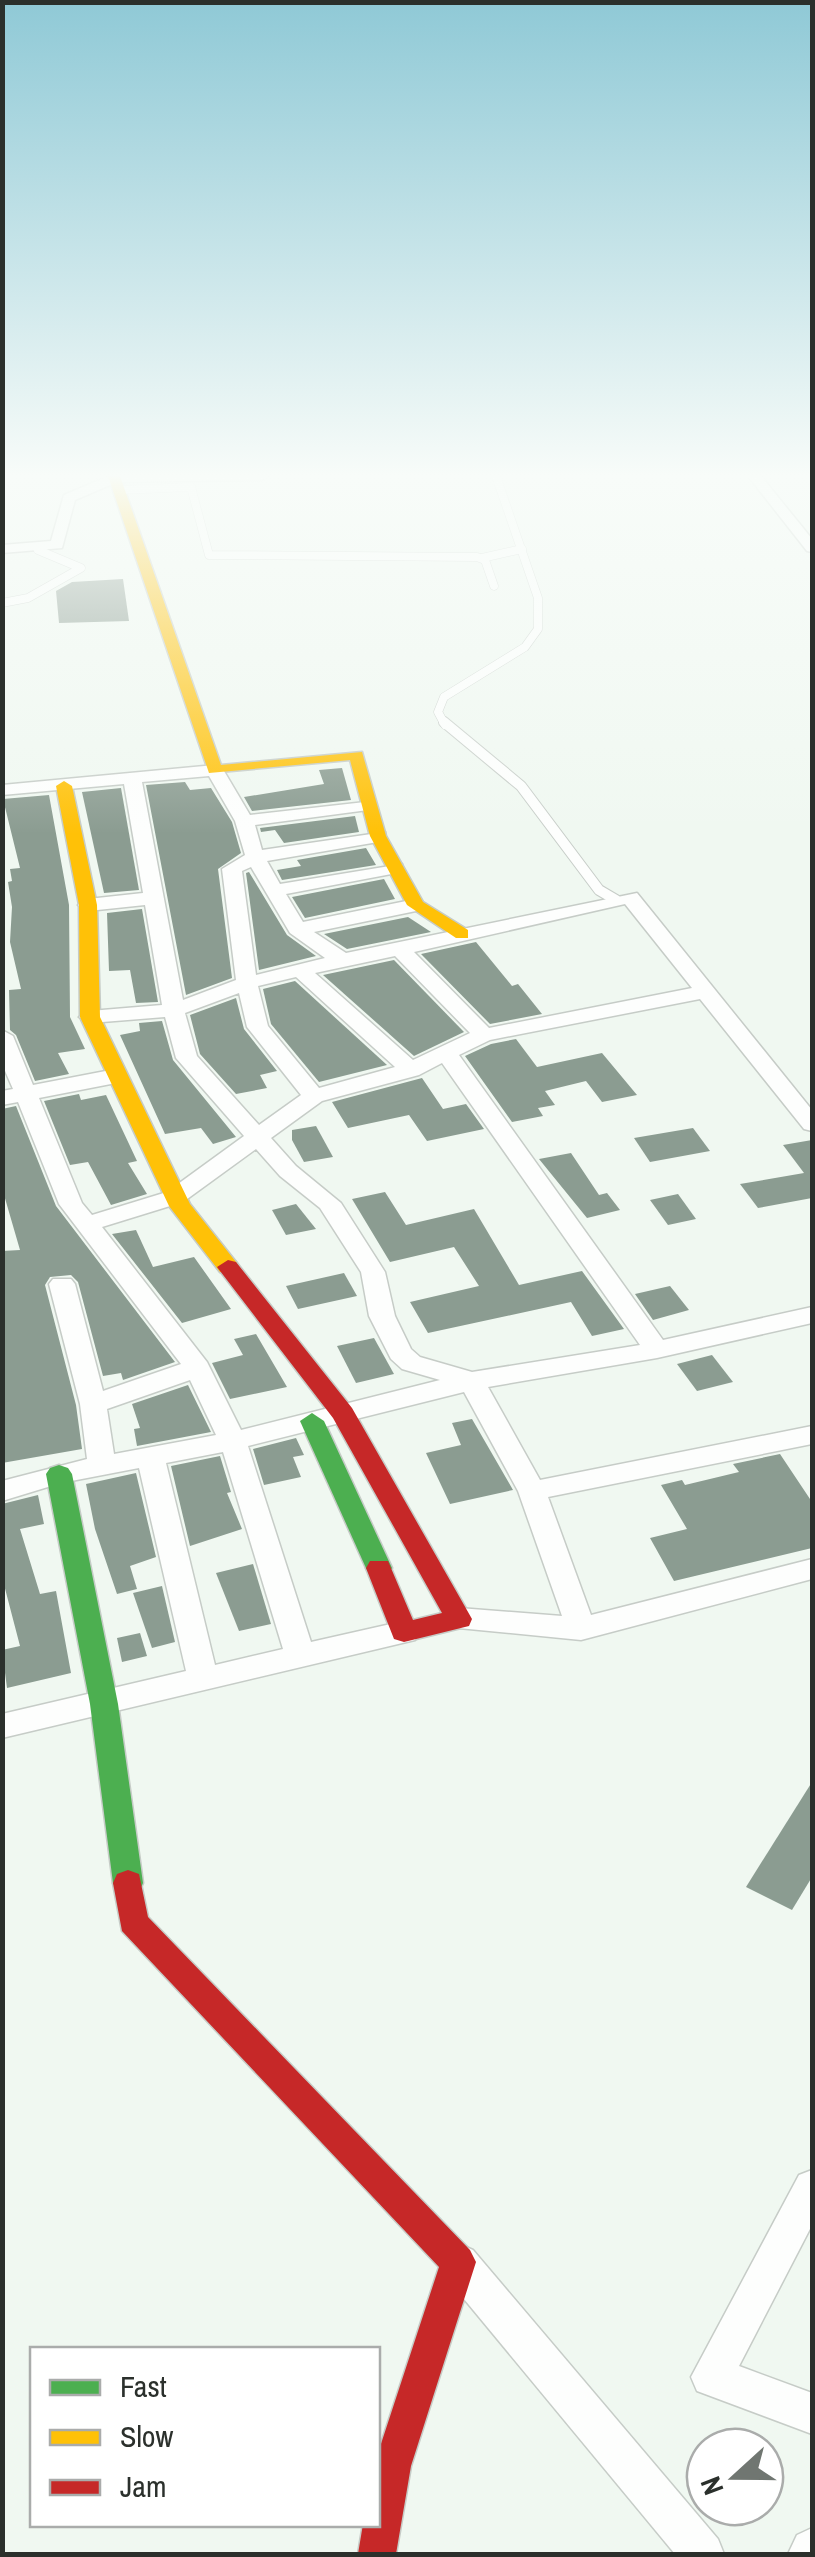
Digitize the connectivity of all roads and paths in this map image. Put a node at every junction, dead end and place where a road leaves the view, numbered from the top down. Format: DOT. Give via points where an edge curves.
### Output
graph roads {
  1 [pos="33,595"];
  2 [pos="155,595"];
  3 [pos="537,595"];
  4 [pos="2,604"];
  5 [pos="215,770"];
  6 [pos="132,778"];
  7 [pos="64,786"];
  8 [pos="2,790"];
  9 [pos="368,805"];
  10 [pos="244,821"];
  11 [pos="378,836"];
  12 [pos="255,857"];
  13 [pos="395,868"];
  14 [pos="277,890"];
  15 [pos="155,898"];
  16 [pos="616,900"];
  17 [pos="88,905"];
  18 [pos="416,905"];
  19 [pos="271,919"];
  20 [pos="462,934"];
  21 [pos="400,949"];
  22 [pos="342,960"];
  23 [pos="302,972"];
  24 [pos="246,983"];
  25 [pos="702,992"];
  26 [pos="174,1010"];
  27 [pos="90,1017"];
  28 [pos="484,1035"];
  29 [pos="2,1036"];
  30 [pos="446,1053"];
  31 [pos="411,1070"];
  32 [pos="116,1076"];
  33 [pos="14,1096"];
  34 [pos="314,1096"];
  35 [pos="812,1124"];
  36 [pos="254,1137"];
  37 [pos="175,1196"];
  38 [pos="87,1224"];
  39 [pos="62,1284"];
  40 [pos="811,1317"];
  41 [pos="657,1350"];
  42 [pos="198,1368"];
  43 [pos="472,1381"];
  44 [pos="93,1404"];
  45 [pos="343,1414"];
  46 [pos="312,1421"];
  47 [pos="812,1435"];
  48 [pos="232,1441"];
  49 [pos="150,1456"];
  50 [pos="102,1466"];
  51 [pos="59,1474"];
  52 [pos="2,1491"];
  53 [pos="532,1492"];
  54 [pos="812,1569"];
  55 [pos="459,1619"];
  56 [pos="581,1629"];
  57 [pos="404,1632"];
  58 [pos="299,1654"];
  59 [pos="203,1679"];
  60 [pos="104,1704"];
  61 [pos="2,1726"];
  62 [pos="812,2188"];
  63 [pos="458,2262"];
  64 [pos="812,2413"];
  65 [pos="377,2554"];
  66 [pos="703,2554"];
  1 -- 4 [label="lane"];
  2 -- 5 [label="street"];
  3 -- 16 [label="lane" via="534,638 444,697 438,712 448,729 521,786 599,890"];
  5 -- 6 [label="street"];
  5 -- 9 [label="street" via="356,755"];
  5 -- 10 [label="street"];
  6 -- 7 [label="street"];
  6 -- 15 [label="street"];
  7 -- 8 [label="street"];
  7 -- 17 [label="street"];
  9 -- 10 [label="street"];
  9 -- 11 [label="street"];
  10 -- 12 [label="street"];
  11 -- 12 [label="street"];
  11 -- 13 [label="street"];
  12 -- 14 [label="street"];
  12 -- 19 [label="street" via="232,869"];
  13 -- 14 [label="street"];
  13 -- 18 [label="street"];
  14 -- 19 [label="street"];
  15 -- 17 [label="street"];
  15 -- 26 [label="street"];
  16 -- 20 [label="street"];
  16 -- 25 [label="street" via="630,898"];
  17 -- 27 [label="street"];
  18 -- 19 [label="street"];
  18 -- 20 [label="street"];
  19 -- 22 [label="street"];
  19 -- 24 [label="street"];
  20 -- 21 [label="street"];
  21 -- 22 [label="street"];
  21 -- 28 [label="street"];
  22 -- 23 [label="street"];
  23 -- 24 [label="street"];
  23 -- 31 [label="street"];
  24 -- 26 [label="street"];
  24 -- 34 [label="street" via="258,1027"];
  25 -- 28 [label="street"];
  25 -- 35 [label="street"];
  26 -- 27 [label="street"];
  26 -- 36 [label="street" via="188,1058"];
  27 -- 32 [label="street"];
  28 -- 30 [label="street"];
  29 -- 33 [label="street"];
  30 -- 31 [label="street"];
  30 -- 41 [label="street"];
  31 -- 34 [label="street"];
  32 -- 33 [label="street"];
  32 -- 37 [label="street"];
  33 -- 38 [label="street"];
  34 -- 36 [label="street"];
  36 -- 37 [label="street"];
  36 -- 43 [label="street" via="329,1203 373,1272 382,1316 404,1358"];
  37 -- 38 [label="street"];
  37 -- 45 [label="street"];
  38 -- 42 [label="street"];
  39 -- 44 [label="street"];
  40 -- 41 [label="street"];
  41 -- 43 [label="street"];
  42 -- 44 [label="street"];
  42 -- 48 [label="street"];
  43 -- 45 [label="street"];
  43 -- 53 [label="street"];
  44 -- 50 [label="street"];
  45 -- 46 [label="street"];
  45 -- 55 [label="street"];
  46 -- 48 [label="street"];
  46 -- 57 [label="street"];
  47 -- 53 [label="street"];
  48 -- 49 [label="street"];
  48 -- 58 [label="street"];
  49 -- 50 [label="street"];
  49 -- 59 [label="street"];
  50 -- 51 [label="street"];
  51 -- 52 [label="street"];
  51 -- 60 [label="street"];
  53 -- 56 [label="street"];
  54 -- 56 [label="street"];
  55 -- 56 [label="street"];
  55 -- 57 [label="street"];
  57 -- 58 [label="street"];
  58 -- 59 [label="street"];
  59 -- 60 [label="street"];
  60 -- 61 [label="street"];
  60 -- 63 [label="street" via="133,1922"];
  62 -- 64 [label="street" via="711,2376"];
  63 -- 65 [label="street" via="392,2466"];
  63 -- 66 [label="street"];
}
